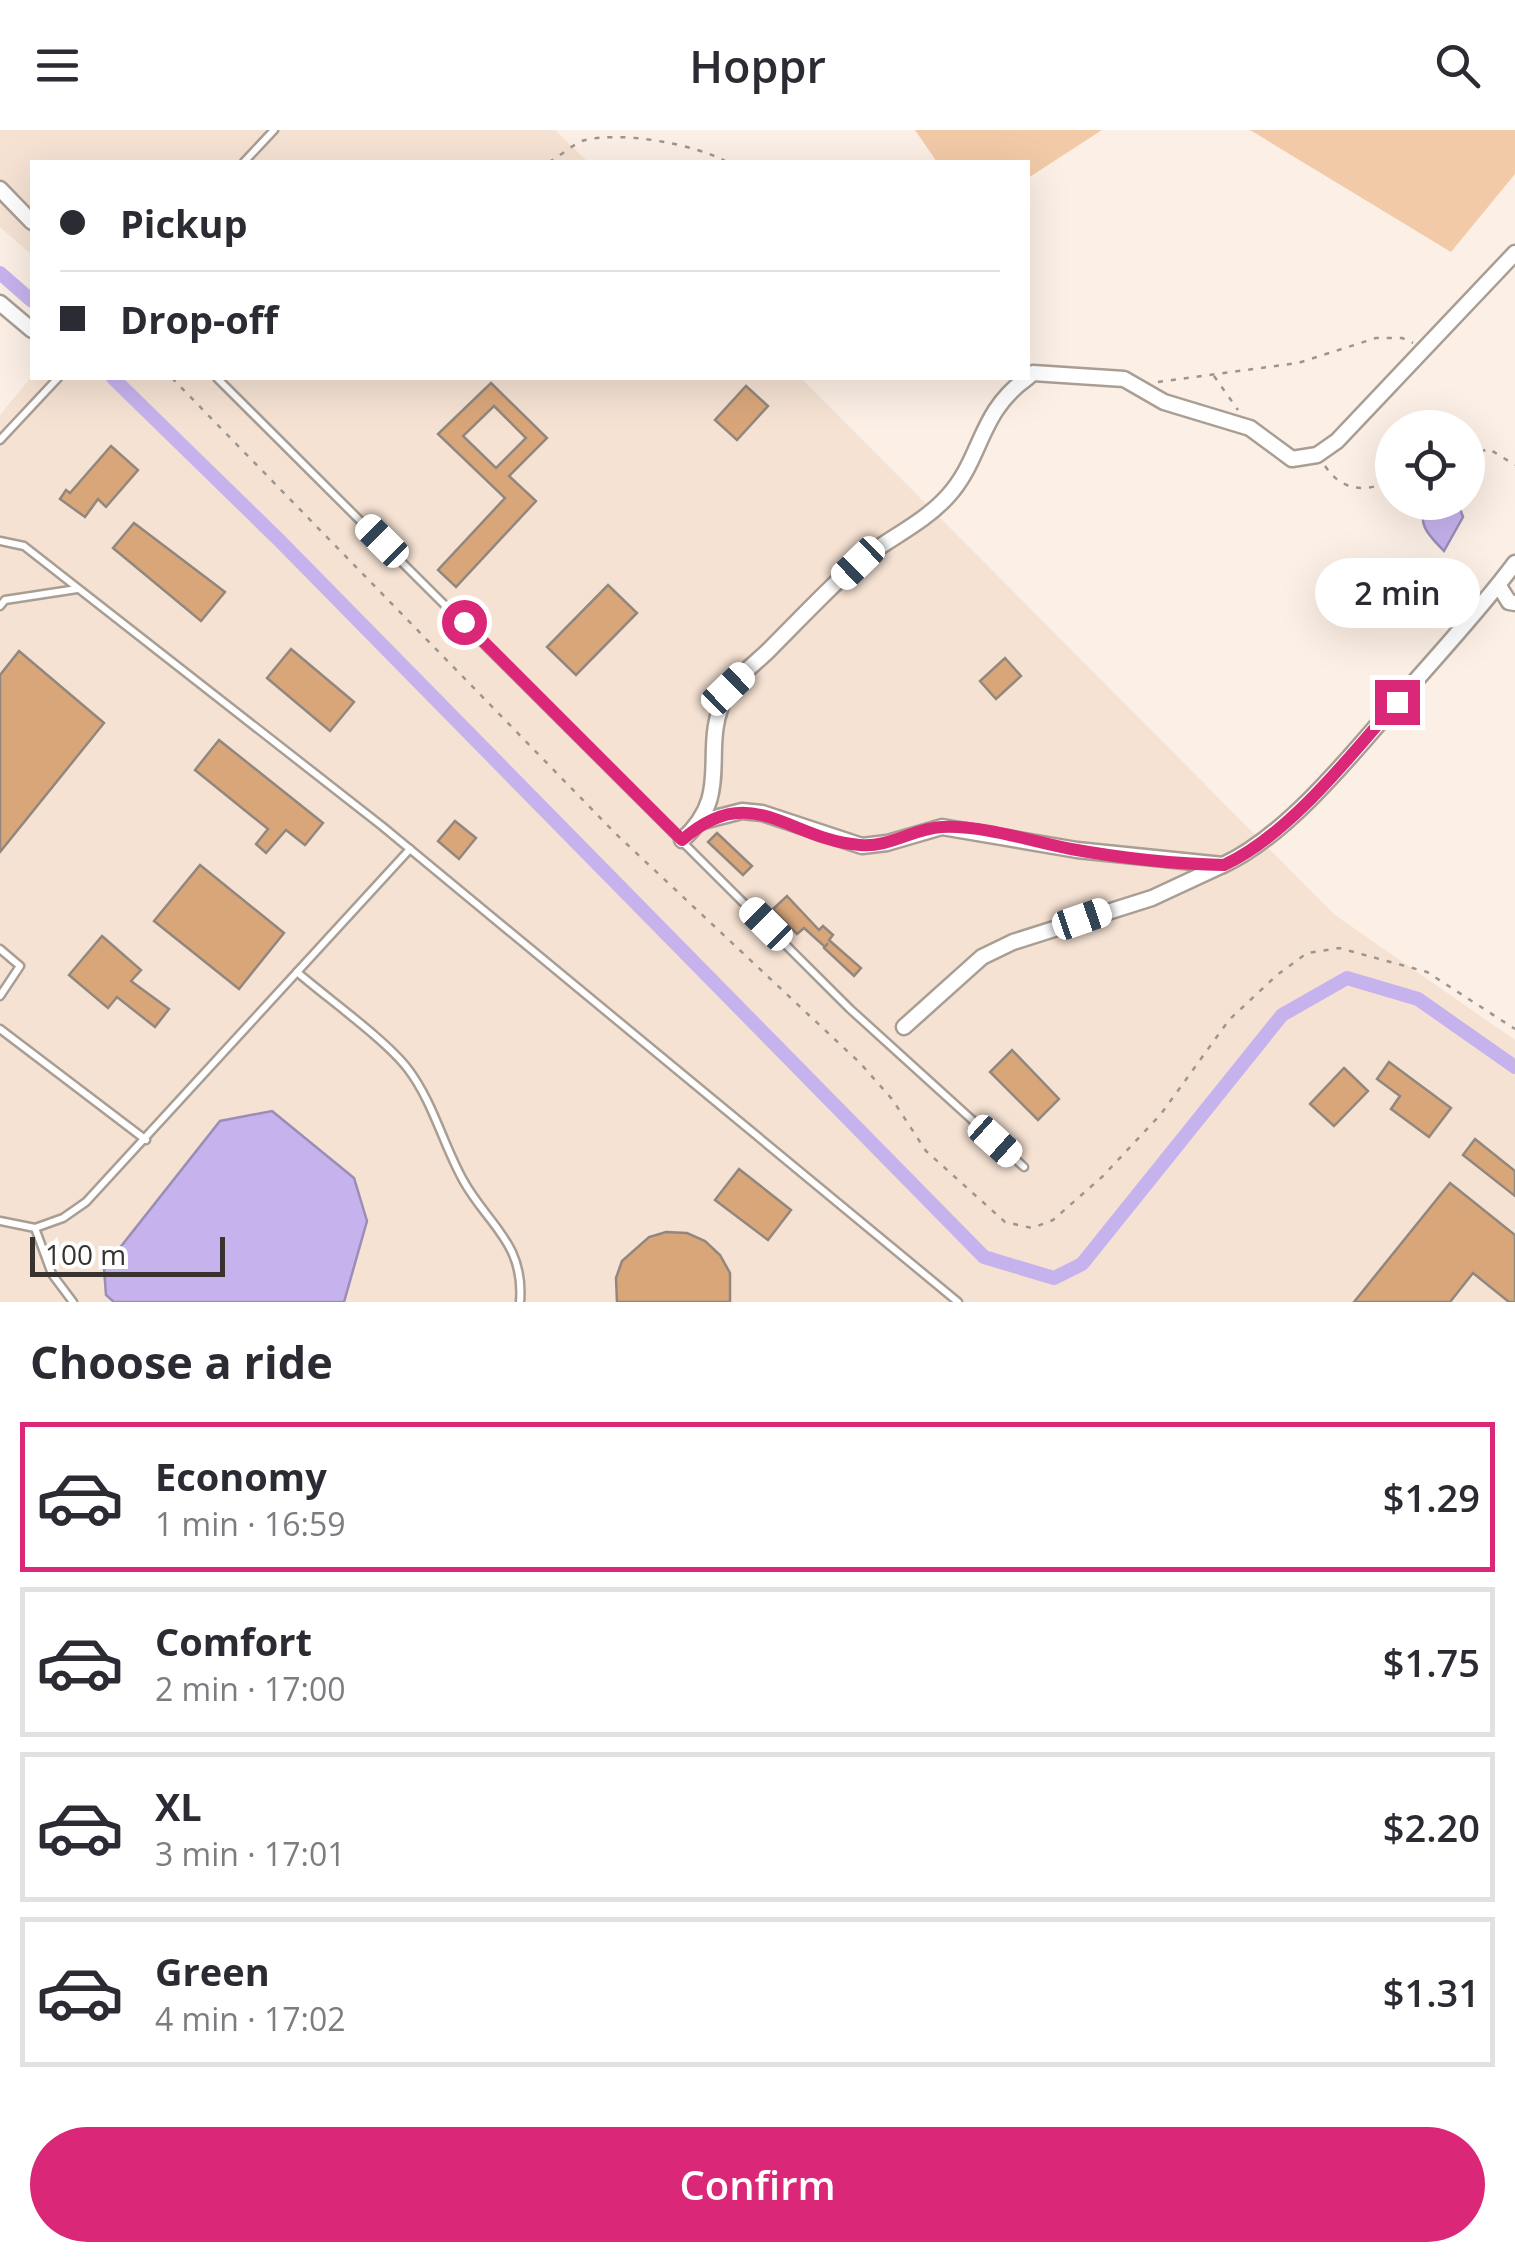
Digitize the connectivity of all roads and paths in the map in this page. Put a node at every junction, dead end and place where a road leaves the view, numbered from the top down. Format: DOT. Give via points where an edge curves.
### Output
graph roads {
  1 [pos="274,130"];
  2 [pos="246,160"];
  3 [pos="553,160"];
  4 [pos="723,160"];
  5 [pos="0,189"];
  6 [pos="30,220"];
  7 [pos="1515,254"];
  8 [pos="0,303"];
  9 [pos="30,328"];
  10 [pos="1423,348"];
  11 [pos="1212,373"];
  12 [pos="1030,375"];
  13 [pos="56,380"];
  14 [pos="174,380"];
  15 [pos="220,380"];
  16 [pos="1023,380"];
  17 [pos="1130,382"];
  18 [pos="1250,428"];
  19 [pos="0,440"];
  20 [pos="1485,451"];
  21 [pos="1317,455"];
  22 [pos="1515,464"];
  23 [pos="1375,485"];
  24 [pos="0,541"];
  25 [pos="1515,563"];
  26 [pos="1498,586"];
  27 [pos="78,589"];
  28 [pos="1515,603"];
  29 [pos="0,606"];
  30 [pos="703,821"];
  31 [pos="682,840"];
  32 [pos="410,849"];
  33 [pos="1224,865"];
  34 [pos="0,949"];
  35 [pos="297,972"];
  36 [pos="0,996"];
  37 [pos="904,1027"];
  38 [pos="0,1029"];
  39 [pos="1515,1030"];
  40 [pos="146,1140"];
  41 [pos="1024,1167"];
  42 [pos="0,1220"];
  43 [pos="35,1228"];
  44 [pos="73,1302"];
  45 [pos="520,1302"];
  46 [pos="958,1302"];
  1 -- 2 [label="lane"];
  3 -- 4 [label="path" via="584,140 626,137 701,148"];
  5 -- 6 [label="street"];
  7 -- 10 [label="street"];
  8 -- 9 [label="street"];
  10 -- 11 [label="path" via="1402,338 1376,338 1298,363"];
  10 -- 21 [label="street"];
  11 -- 17 [label="path"];
  11 -- 18 [label="path"];
  12 -- 17 [label="street"];
  13 -- 19 [label="lane"];
  14 -- 39 [label="path" via="616,834 860,1063 926,1151 1005,1222 1032,1228 1053,1220 1161,1114 1229,1020 1307,953 1339,948 1427,972"];
  15 -- 31 [label="lane"];
  16 -- 30 [label="street" via="1004,394 946,499 858,563 728,689 714,722 714,785"];
  17 -- 18 [label="street" via="1164,402"];
  18 -- 21 [label="street" via="1292,458"];
  20 -- 22 [label="path"];
  21 -- 23 [label="path" via="1335,480 1357,490"];
  24 -- 27 [label="lane" via="24,546"];
  25 -- 26 [label="street"];
  26 -- 28 [label="street"];
  26 -- 33 [label="street" via="1304,804"];
  27 -- 29 [label="lane"];
  27 -- 32 [label="lane"];
  30 -- 31 [label="street"];
  30 -- 33 [label="street" via="762,813 862,846 942,827"];
  31 -- 41 [label="lane" via="850,1009"];
  32 -- 35 [label="lane"];
  32 -- 46 [label="lane"];
  33 -- 37 [label="street" via="1152,898 982,957"];
  34 -- 36 [label="lane" via="20,966"];
  35 -- 40 [label="lane"];
  35 -- 45 [label="lane" via="406,1066 464,1184 502,1230 522,1280"];
  38 -- 40 [label="lane"];
  40 -- 43 [label="lane" via="86,1202"];
  42 -- 43 [label="lane"];
  43 -- 44 [label="lane" via="52,1274"];
}
